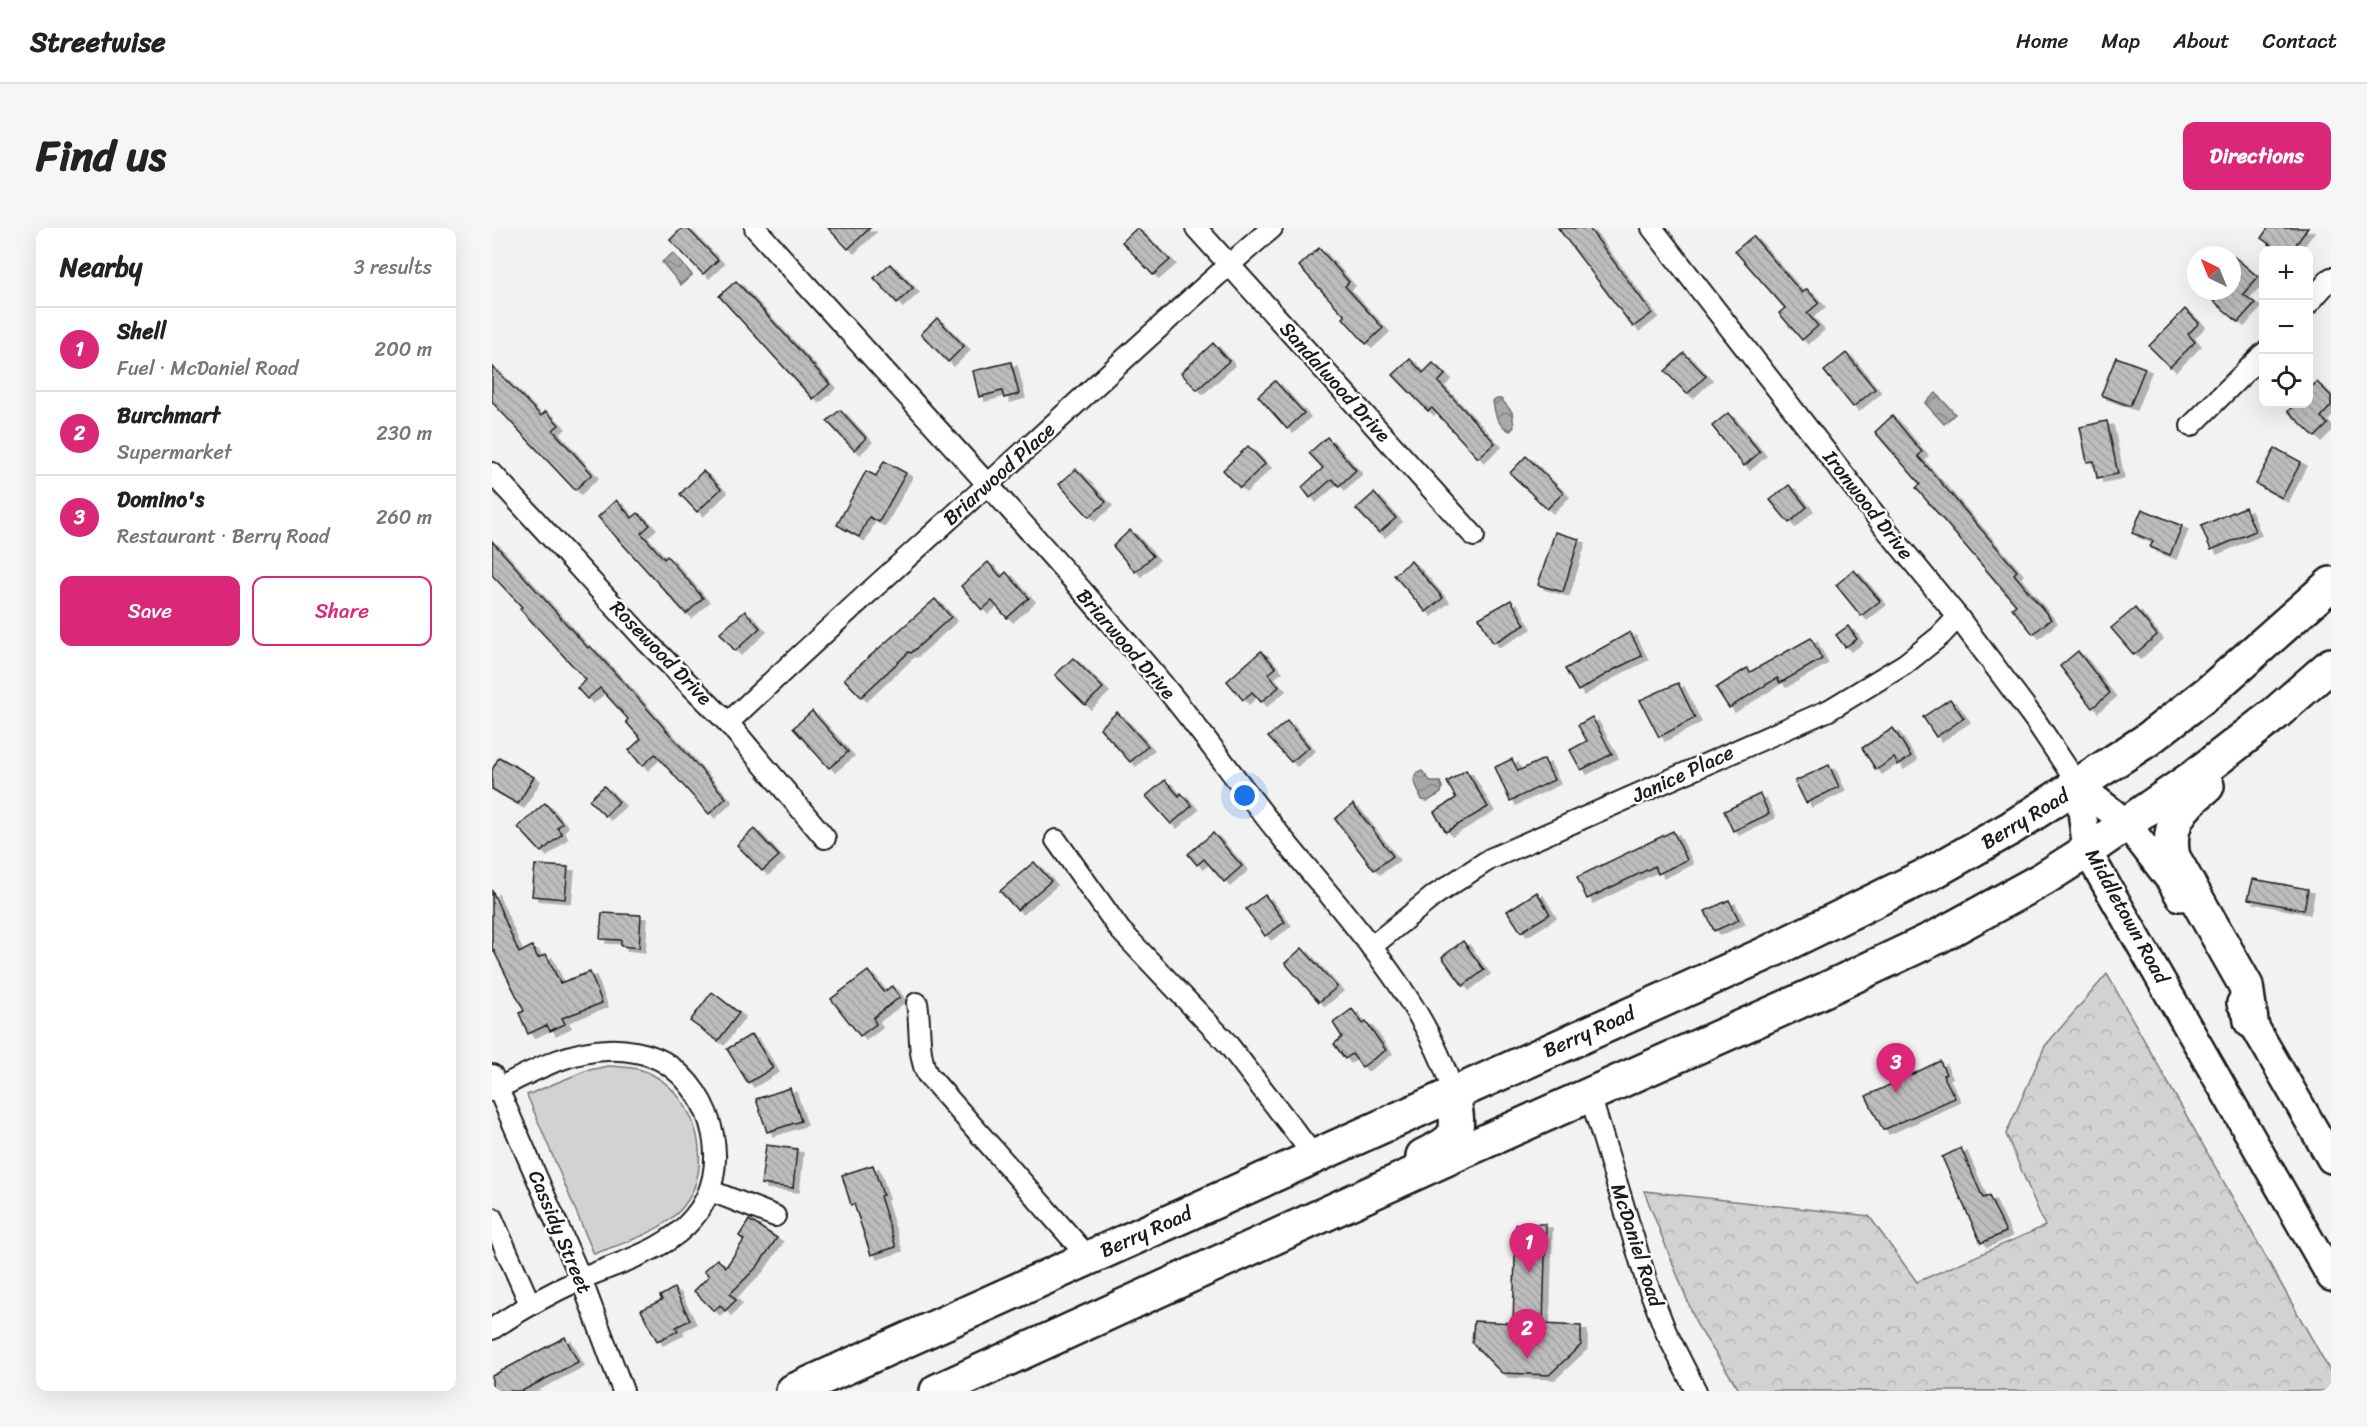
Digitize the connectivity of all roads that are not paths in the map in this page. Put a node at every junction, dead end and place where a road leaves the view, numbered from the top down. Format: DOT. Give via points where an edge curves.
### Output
graph roads {
  1 [pos="755,228"];
  2 [pos="1196,228"];
  3 [pos="1272,228"];
  4 [pos="1652,228"];
  5 [pos="1228,264"];
  6 [pos="2331,278"];
  7 [pos="2312,300"];
  8 [pos="2263,354"];
  9 [pos="2191,426"];
  10 [pos="492,473"];
  11 [pos="986,485"];
  12 [pos="1474,536"];
  13 [pos="2331,584"];
  14 [pos="1958,617"];
  15 [pos="2331,665"];
  16 [pos="2275,714"];
  17 [pos="728,723"];
  18 [pos="2079,786"];
  19 [pos="2126,822"];
  20 [pos="825,838"];
  21 [pos="1056,840"];
  22 [pos="2087,851"];
  23 [pos="1371,947"];
  24 [pos="916,1003"];
  25 [pos="2251,1021"];
  26 [pos="494,1085"];
  27 [pos="1453,1093"];
  28 [pos="1590,1095"];
  29 [pos="1314,1156"];
  30 [pos="2331,1159"];
  31 [pos="711,1191"];
  32 [pos="775,1216"];
  33 [pos="492,1218"];
  34 [pos="1089,1258"];
  35 [pos="1187,1277"];
  36 [pos="2331,1277"];
  37 [pos="581,1279"];
  38 [pos="530,1304"];
  39 [pos="492,1329"];
  40 [pos="623,1391"];
  41 [pos="793,1391"];
  42 [pos="937,1391"];
  43 [pos="1696,1391"];
  1 -- 11 [label="street, Briarwood Drive"];
  2 -- 5 [label="street, Sandalwood Drive"];
  3 -- 5 [label="street, Briarwood Place"];
  4 -- 14 [label="street, Ironwood Drive"];
  5 -- 11 [label="street, Briarwood Place"];
  5 -- 12 [label="street, Sandalwood Drive"];
  6 -- 7 [label="street"];
  8 -- 9 [label="street"];
  10 -- 17 [label="street, Rosewood Drive" via="647,642"];
  11 -- 17 [label="street, Briarwood Place"];
  11 -- 23 [label="street, Briarwood Drive" via="1155,676"];
  13 -- 18 [label="highway, Berry Road" via="2209,692"];
  14 -- 18 [label="street, Ironwood Drive"];
  14 -- 23 [label="street, Janice Place" via="1905,664 1829,710 1490,859"];
  15 -- 16 [label="highway"];
  16 -- 19 [label="highway" via="2195,776"];
  16 -- 25 [label="highway" via="2270,737 2186,803 2172,825 2170,837 2173,857 2246,986"];
  17 -- 20 [label="street, Rosewood Drive"];
  18 -- 19 [label="main road"];
  18 -- 22 [label="main road, Middletown Road"];
  18 -- 27 [label="highway, Berry Road" via="1933,872 1850,914"];
  19 -- 22 [label="highway"];
  19 -- 25 [label="main road" via="2170,880"];
  21 -- 29 [label="street" via="1120,930 1227,1043"];
  22 -- 28 [label="highway" via="1939,936"];
  22 -- 36 [label="main road, Middletown Road"];
  23 -- 27 [label="street, Briarwood Drive" via="1425,1028"];
  24 -- 34 [label="street" via="927,1074"];
  25 -- 30 [label="main road"];
  26 -- 31 [label="street" via="595,1051 635,1052 663,1062 687,1082 708,1115 715,1152"];
  26 -- 37 [label="street, Cassidy Street"];
  27 -- 29 [label="highway, Berry Road"];
  27 -- 35 [label="highway" via="1458,1125 1453,1138 1441,1148 1329,1198"];
  28 -- 35 [label="highway"];
  28 -- 43 [label="street, McDaniel Road" via="1647,1283"];
  29 -- 34 [label="highway, Berry Road"];
  31 -- 32 [label="street"];
  31 -- 37 [label="street" via="693,1219 675,1235 636,1257"];
  33 -- 38 [label="street"];
  34 -- 41 [label="highway, Berry Road"];
  35 -- 42 [label="highway"];
  37 -- 38 [label="street"];
  37 -- 40 [label="street, Cassidy Street"];
  38 -- 39 [label="street"];
}
